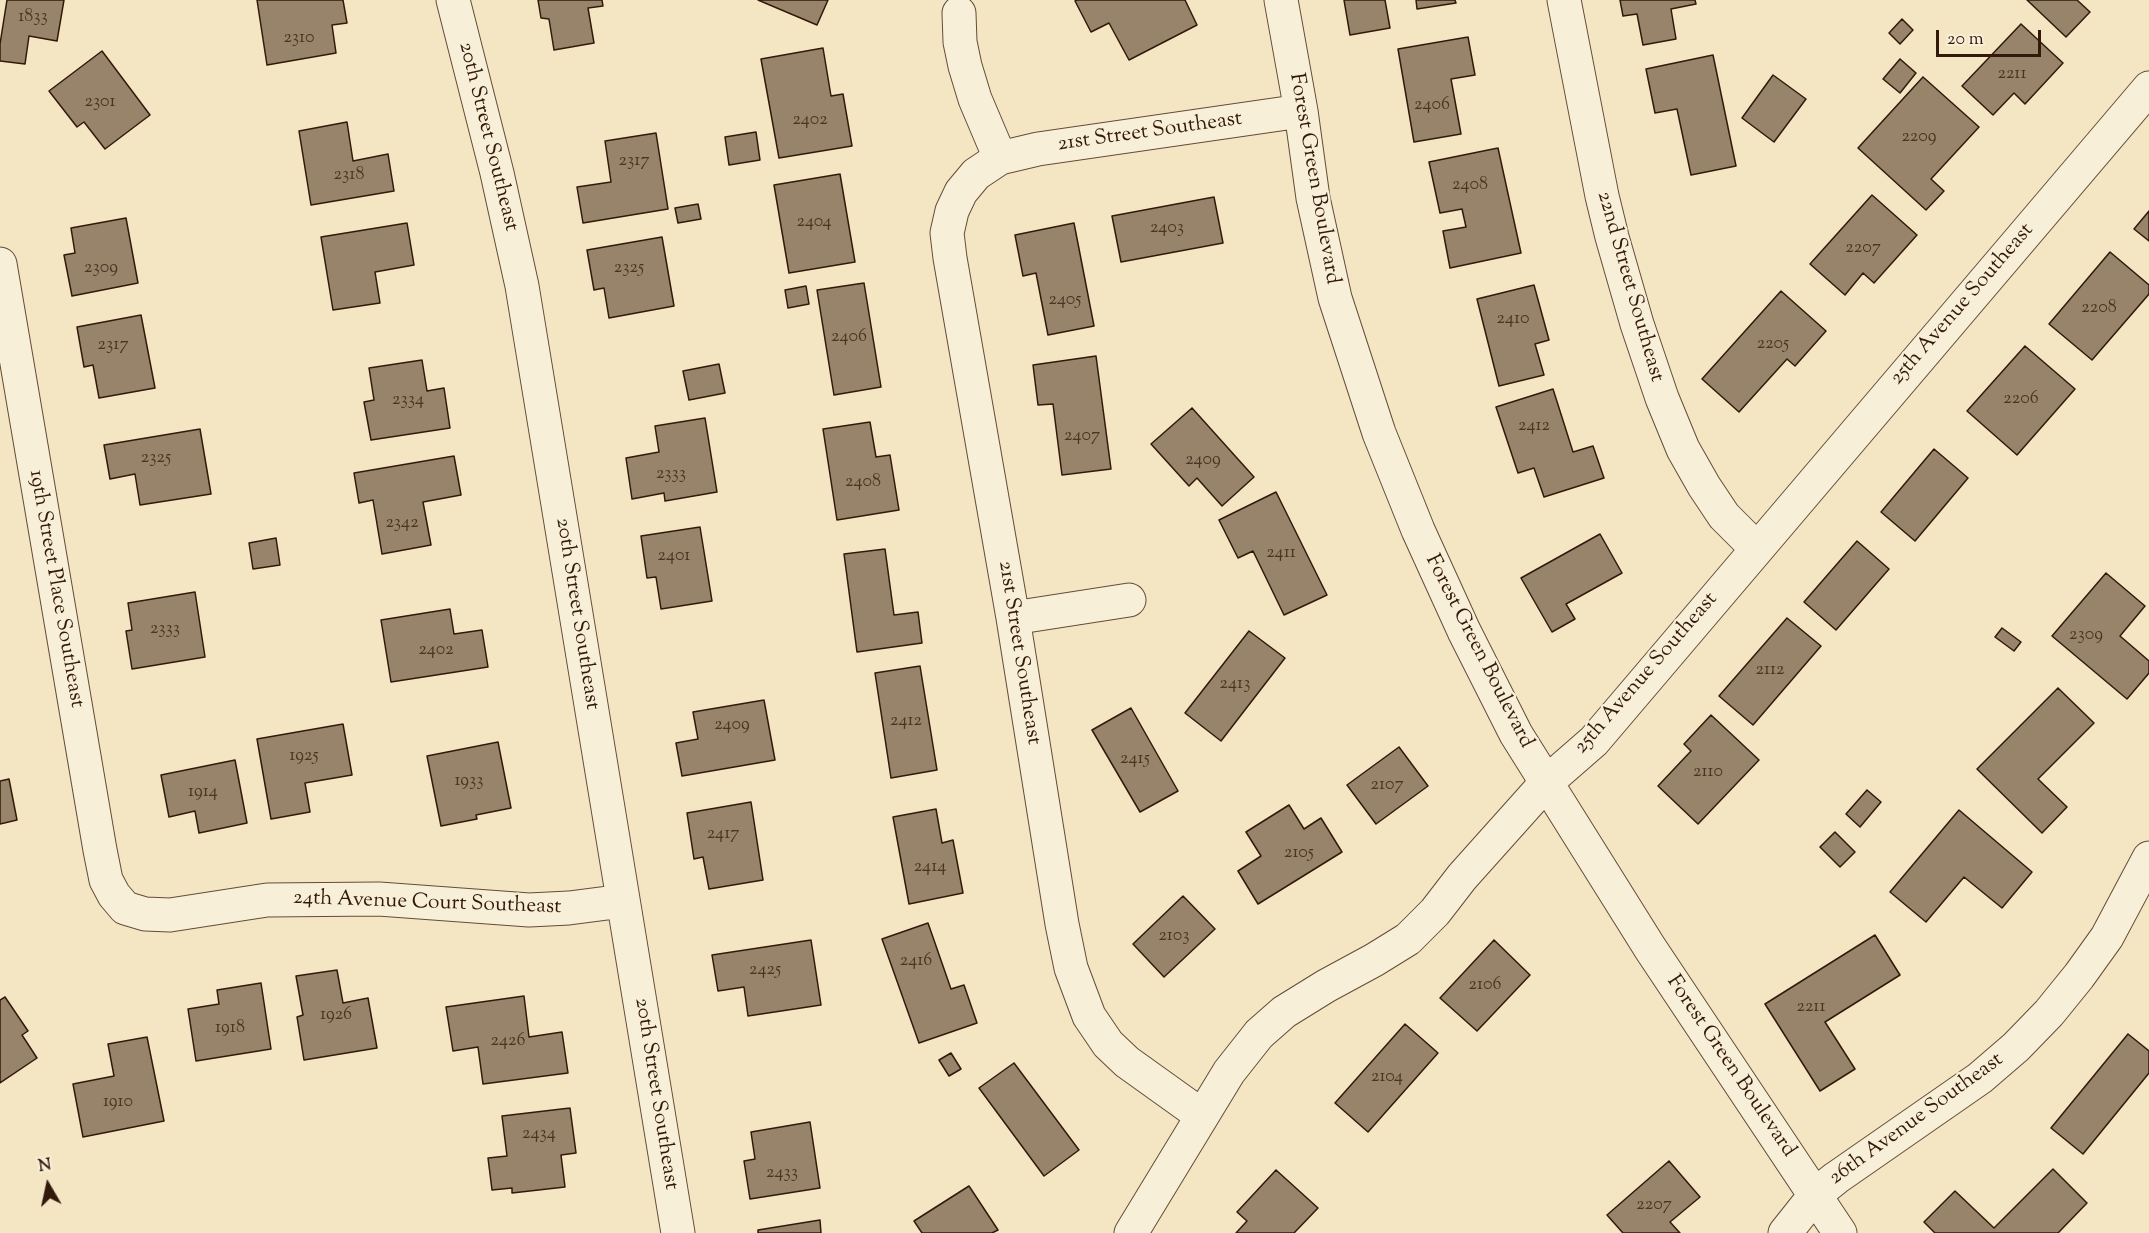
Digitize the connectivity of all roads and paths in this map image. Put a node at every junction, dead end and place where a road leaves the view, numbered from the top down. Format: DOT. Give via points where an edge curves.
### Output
graph roads {
  1 [pos="453,0"];
  2 [pos="1281,0"];
  3 [pos="1564,0"];
  4 [pos="959,13"];
  5 [pos="2149,88"];
  6 [pos="1301,111"];
  7 [pos="1000,158"];
  8 [pos="0,264"];
  9 [pos="1756,548"];
  10 [pos="1129,600"];
  11 [pos="1013,618"];
  12 [pos="1546,782"];
  13 [pos="2149,858"];
  14 [pos="623,901"];
  15 [pos="125,908"];
  16 [pos="1201,1116"];
  17 [pos="1816,1194"];
  18 [pos="678,1233"];
  19 [pos="1131,1233"];
  20 [pos="1785,1233"];
  21 [pos="1840,1233"];
  1 -- 14 [label="street, 20th Street Southeast" via="522,286"];
  2 -- 6 [label="street, Forest Green Boulevard"];
  3 -- 9 [label="street, 22nd Street Southeast" via="1609,227 1662,398 1683,449 1704,486 1724,516"];
  4 -- 7 [label="street" via="965,66"];
  5 -- 9 [label="street, 25th Avenue Southeast"];
  6 -- 7 [label="street, 21st Street Southeast" via="1038,149"];
  6 -- 12 [label="street, Forest Green Boulevard" via="1313,198 1335,298 1379,433 1464,631 1516,734"];
  7 -- 11 [label="street, 21st Street Southeast" via="976,174 961,192 947,233"];
  8 -- 15 [label="street, 19th Street Place Southeast" via="99,850 106,880"];
  9 -- 12 [label="street, 25th Avenue Southeast" via="1594,741"];
  10 -- 11 [label="street"];
  11 -- 16 [label="street, 21st Street Southeast" via="1066,949 1079,992 1108,1044"];
  12 -- 16 [label="street, 25th Avenue Southeast" via="1408,939 1284,1012 1259,1034"];
  12 -- 17 [label="street, Forest Green Boulevard" via="1650,948"];
  13 -- 17 [label="street, 26th Avenue Southeast" via="2100,947 2049,1013 2016,1047 1980,1078"];
  14 -- 15 [label="street, 24th Avenue Court Southeast" via="529,910 379,898 267,900 170,915"];
  14 -- 18 [label="street, 20th Street Southeast"];
  16 -- 19 [label="street, 25th Avenue Southeast"];
  17 -- 20 [label="street, 26th Avenue Southeast"];
  17 -- 21 [label="street, Forest Green Boulevard"];
}
